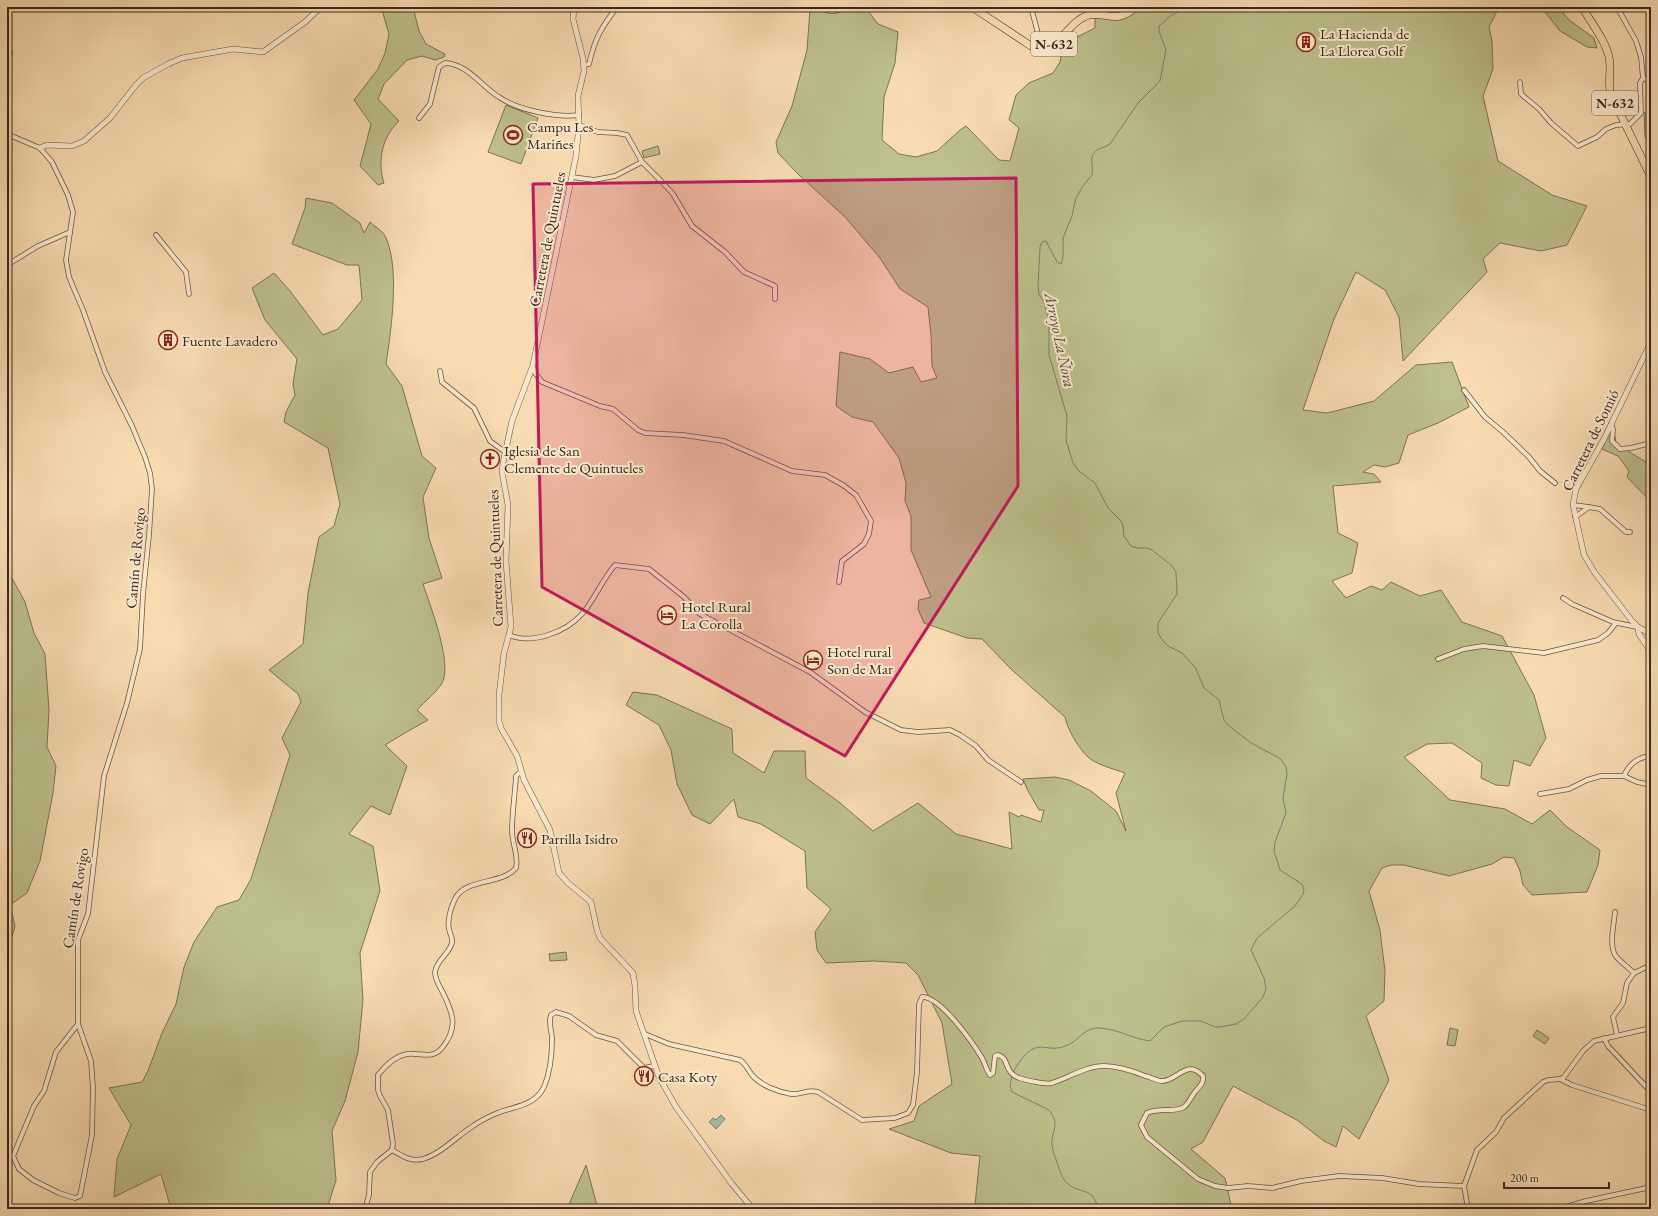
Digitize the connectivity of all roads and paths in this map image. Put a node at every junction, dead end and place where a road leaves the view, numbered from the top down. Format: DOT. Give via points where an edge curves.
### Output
graph roads {
  1 [pos="321,7"];
  2 [pos="573,7"];
  3 [pos="617,7"];
  4 [pos="822,7"];
  5 [pos="845,7"];
  6 [pos="972,7"];
  7 [pos="1031,7"];
  8 [pos="1136,7"];
  9 [pos="1582,7"];
  10 [pos="1617,7"];
  11 [pos="7,45"];
  12 [pos="1042,48"];
  13 [pos="7,65"];
  14 [pos="584,65"];
  15 [pos="1642,78"];
  16 [pos="1651,81"];
  17 [pos="1520,82"];
  18 [pos="579,115"];
  19 [pos="419,118"];
  20 [pos="579,125"];
  21 [pos="1626,125"];
  22 [pos="7,134"];
  23 [pos="40,148"];
  24 [pos="642,162"];
  25 [pos="572,177"];
  26 [pos="1651,177"];
  27 [pos="70,232"];
  28 [pos="156,235"];
  29 [pos="7,264"];
  30 [pos="189,294"];
  31 [pos="775,299"];
  32 [pos="1651,342"];
  33 [pos="533,365"];
  34 [pos="440,371"];
  35 [pos="1464,390"];
  36 [pos="1611,424"];
  37 [pos="1651,443"];
  38 [pos="505,452"];
  39 [pos="1555,483"];
  40 [pos="1573,505"];
  41 [pos="1589,507"];
  42 [pos="1575,518"];
  43 [pos="1630,532"];
  44 [pos="839,582"];
  45 [pos="1563,598"];
  46 [pos="1616,623"];
  47 [pos="1638,627"];
  48 [pos="1651,634"];
  49 [pos="509,635"];
  50 [pos="1651,652"];
  51 [pos="1438,659"];
  52 [pos="1651,756"];
  53 [pos="521,771"];
  54 [pos="1624,776"];
  55 [pos="1021,782"];
  56 [pos="1651,785"];
  57 [pos="1540,794"];
  58 [pos="1615,912"];
  59 [pos="1651,965"];
  60 [pos="1634,973"];
  61 [pos="78,1024"];
  62 [pos="1651,1028"];
  63 [pos="645,1034"];
  64 [pos="1617,1035"];
  65 [pos="1604,1038"];
  66 [pos="654,1066"];
  67 [pos="1560,1079"];
  68 [pos="1651,1092"];
  69 [pos="1651,1110"];
  70 [pos="392,1150"];
  71 [pos="1464,1186"];
  72 [pos="1651,1186"];
  73 [pos="365,1209"];
  74 [pos="753,1209"];
  75 [pos="1468,1209"];
  76 [pos="1559,1209"];
  1 -- 23 [label="street" via="305,22 263,52 233,49 182,58 168,64 136,85 110,118 84,141 72,146 47,145"];
  2 -- 14 [label="street, Carretera de Quintueles" via="573,19"];
  3 -- 14 [label="street" via="602,26 593,44 589,64"];
  4 -- 5 [label="highway" via="831,10"];
  6 -- 12 [label="highway, N-632" via="1031,46"];
  7 -- 12 [label="street"];
  8 -- 12 [label="highway, N-632" via="1119,17 1083,17 1056,42"];
  9 -- 21 [label="highway, N-632" via="1609,55 1609,90"];
  10 -- 15 [label="street" via="1636,42 1641,57"];
  11 -- 13 [label="street" via="10,53"];
  14 -- 18 [label="street, Carretera de Quintueles" via="578,96"];
  15 -- 16 [label="street"];
  15 -- 21 [label="street" via="1641,113"];
  17 -- 21 [label="street" via="1521,94 1578,146 1597,137 1606,129"];
  18 -- 19 [label="street" via="568,116 516,106 499,98 478,78 460,67 445,63 439,66 430,104"];
  18 -- 20 [label="street, Carretera de Quintueles"];
  20 -- 24 [label="street" via="598,132 627,135"];
  20 -- 25 [label="street, Carretera de Quintueles"];
  21 -- 26 [label="highway, N-632"];
  22 -- 23 [label="street, Camín de Rovigo"];
  23 -- 27 [label="street, Camín de Rovigo" via="52,162 68,195 73,212"];
  24 -- 25 [label="street" via="615,176 594,180"];
  24 -- 31 [label="street" via="669,190 692,226 725,252 744,272 775,286"];
  25 -- 33 [label="street, Carretera de Quintueles"];
  27 -- 29 [label="street" via="38,246"];
  27 -- 61 [label="street, Camín de Rovigo" via="66,260 69,278 84,310 105,372 145,457 152,489 140,649 127,703 104,776 88,914 78,940"];
  28 -- 30 [label="street" via="186,272"];
  32 -- 36 [label="street, Carretera de Somió"];
  33 -- 38 [label="street, Carretera de Quintueles" via="512,421"];
  33 -- 44 [label="street" via="542,382 613,409 645,433 724,441 792,472 821,474 843,485 858,498 871,522 864,544 842,561"];
  34 -- 38 [label="street" via="442,382 474,408 490,441"];
  35 -- 39 [label="street" via="1486,417 1510,438 1540,472"];
  36 -- 37 [label="street" via="1612,441 1620,449"];
  36 -- 40 [label="street, Carretera de Somió" via="1576,489"];
  38 -- 49 [label="street, Carretera de Quintueles" via="502,472 508,505 506,561 511,627"];
  40 -- 41 [label="street"];
  40 -- 42 [label="street, Carretera de Somió"];
  41 -- 42 [label="street"];
  41 -- 43 [label="street" via="1600,509 1626,532"];
  42 -- 47 [label="street, Carretera de Somió" via="1584,555 1595,574"];
  45 -- 46 [label="street"];
  46 -- 47 [label="street"];
  46 -- 51 [label="street" via="1607,635 1598,640 1544,653 1486,646 1464,649"];
  47 -- 48 [label="street, Carretera de Somió"];
  47 -- 50 [label="street" via="1639,634"];
  49 -- 53 [label="street, Carretera de Quintueles" via="504,653 498,714 501,728 517,756"];
  49 -- 55 [label="street" via="515,638 535,638 563,629 582,614 615,565 649,569 684,597 700,614 810,672 865,712 909,732 950,730 970,740 988,760"];
  52 -- 54 [label="street" via="1635,761"];
  53 -- 63 [label="street, Carretera de Quintueles" via="550,830 559,873 590,902 600,938 633,973 636,1010"];
  53 -- 70 [label="street" via="516,776 512,822 516,868 505,876 462,890 455,899 449,915 451,945 436,966 435,972 451,1011 451,1031 442,1048 436,1053 401,1056 378,1075 380,1096 388,1110"];
  54 -- 56 [label="street"];
  54 -- 57 [label="street" via="1601,776 1569,789"];
  58 -- 60 [label="street" via="1614,951"];
  59 -- 60 [label="street"];
  60 -- 64 [label="street" via="1627,983 1623,1003 1613,1017"];
  61 -- 61 [label="street, Camín de Rovigo" via="56,1052 44,1091 34,1106 13,1156 23,1174 59,1193 75,1198 80,1196 92,1135 93,1116 91,1061"];
  62 -- 64 [label="street"];
  63 -- 66 [label="street, Carretera de Quintueles"];
  63 -- 71 [label="street" via="669,1044 740,1060 763,1084 792,1094 818,1092 862,1120 885,1119 903,1116 913,1105 918,1053 918,1010 920,1000 925,997 939,1004 952,1017 968,1037 990,1074 998,1055 1004,1058 1012,1074 1048,1084 1102,1066 1136,1072 1162,1082 1174,1078 1184,1070 1200,1072 1204,1080 1188,1104 1175,1110 1160,1109 1147,1113 1141,1125 1147,1138 1198,1179 1215,1186 1272,1188 1339,1176"];
  64 -- 65 [label="street"];
  65 -- 67 [label="street" via="1594,1040 1587,1046 1566,1075"];
  65 -- 68 [label="street" via="1608,1046"];
  66 -- 70 [label="street" via="644,1068 617,1041 596,1035 569,1016 556,1012 549,1020 552,1039 548,1075 543,1088 528,1104 496,1113 431,1156 411,1160"];
  66 -- 74 [label="street, Carretera de Quintueles" via="676,1107"];
  67 -- 69 [label="street"];
  67 -- 71 [label="street" via="1543,1082 1504,1118 1496,1132 1477,1150"];
  70 -- 73 [label="street" via="377,1162 370,1172 369,1195"];
  71 -- 75 [label="street"];
  72 -- 76 [label="street"];
}
